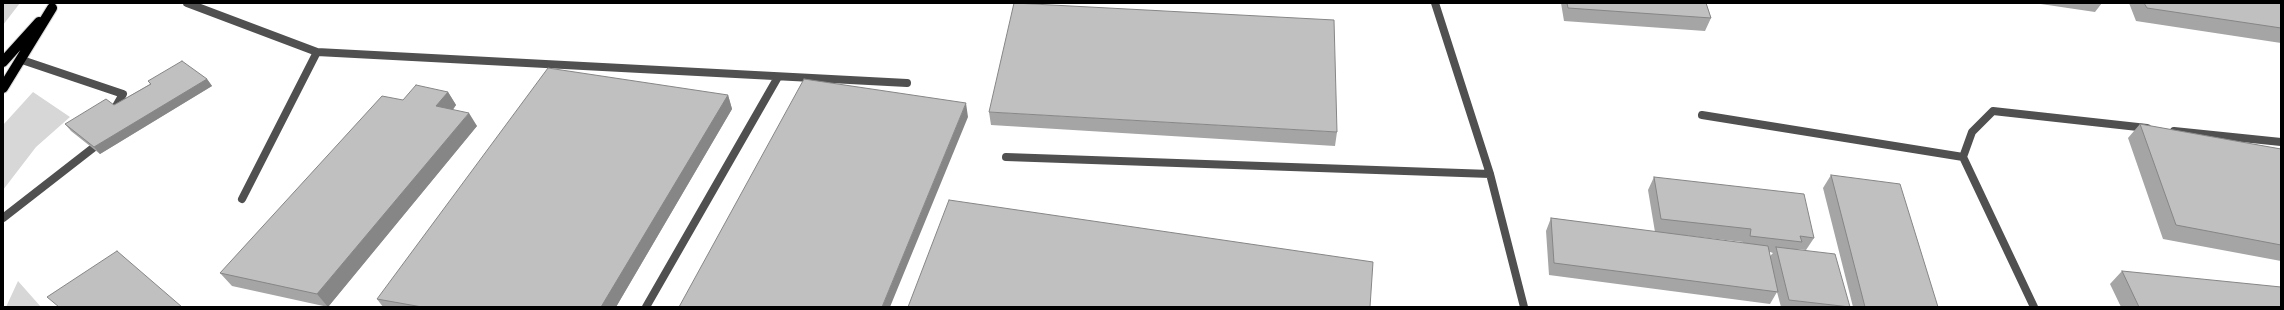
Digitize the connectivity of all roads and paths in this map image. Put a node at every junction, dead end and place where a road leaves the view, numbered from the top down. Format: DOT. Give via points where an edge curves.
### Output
graph roads {
  1 [pos="187,3"];
  2 [pos="1435,3"];
  3 [pos="54,5"];
  4 [pos="317,52"];
  5 [pos="22,60"];
  6 [pos="3,62"];
  7 [pos="778,77"];
  8 [pos="907,83"];
  9 [pos="3,88"];
  10 [pos="115,108"];
  11 [pos="1702,115"];
  12 [pos="2281,142"];
  13 [pos="93,148"];
  14 [pos="1006,157"];
  15 [pos="1963,157"];
  16 [pos="1490,174"];
  17 [pos="242,199"];
  18 [pos="3,218"];
  19 [pos="646,307"];
  20 [pos="1524,307"];
  21 [pos="2034,307"];
  1 -- 4 [label="lane"];
  2 -- 16 [label="lane"];
  3 -- 5 [label="main road"];
  3 -- 6 [label="main road"];
  4 -- 7 [label="lane"];
  4 -- 17 [label="lane"];
  5 -- 9 [label="main road"];
  5 -- 10 [label="lane" via="122,94"];
  7 -- 8 [label="lane"];
  7 -- 19 [label="lane"];
  11 -- 15 [label="lane"];
  12 -- 15 [label="lane" via="1993,111 1972,132"];
  13 -- 18 [label="lane"];
  14 -- 16 [label="lane"];
  15 -- 21 [label="lane"];
  16 -- 20 [label="lane"];
}
